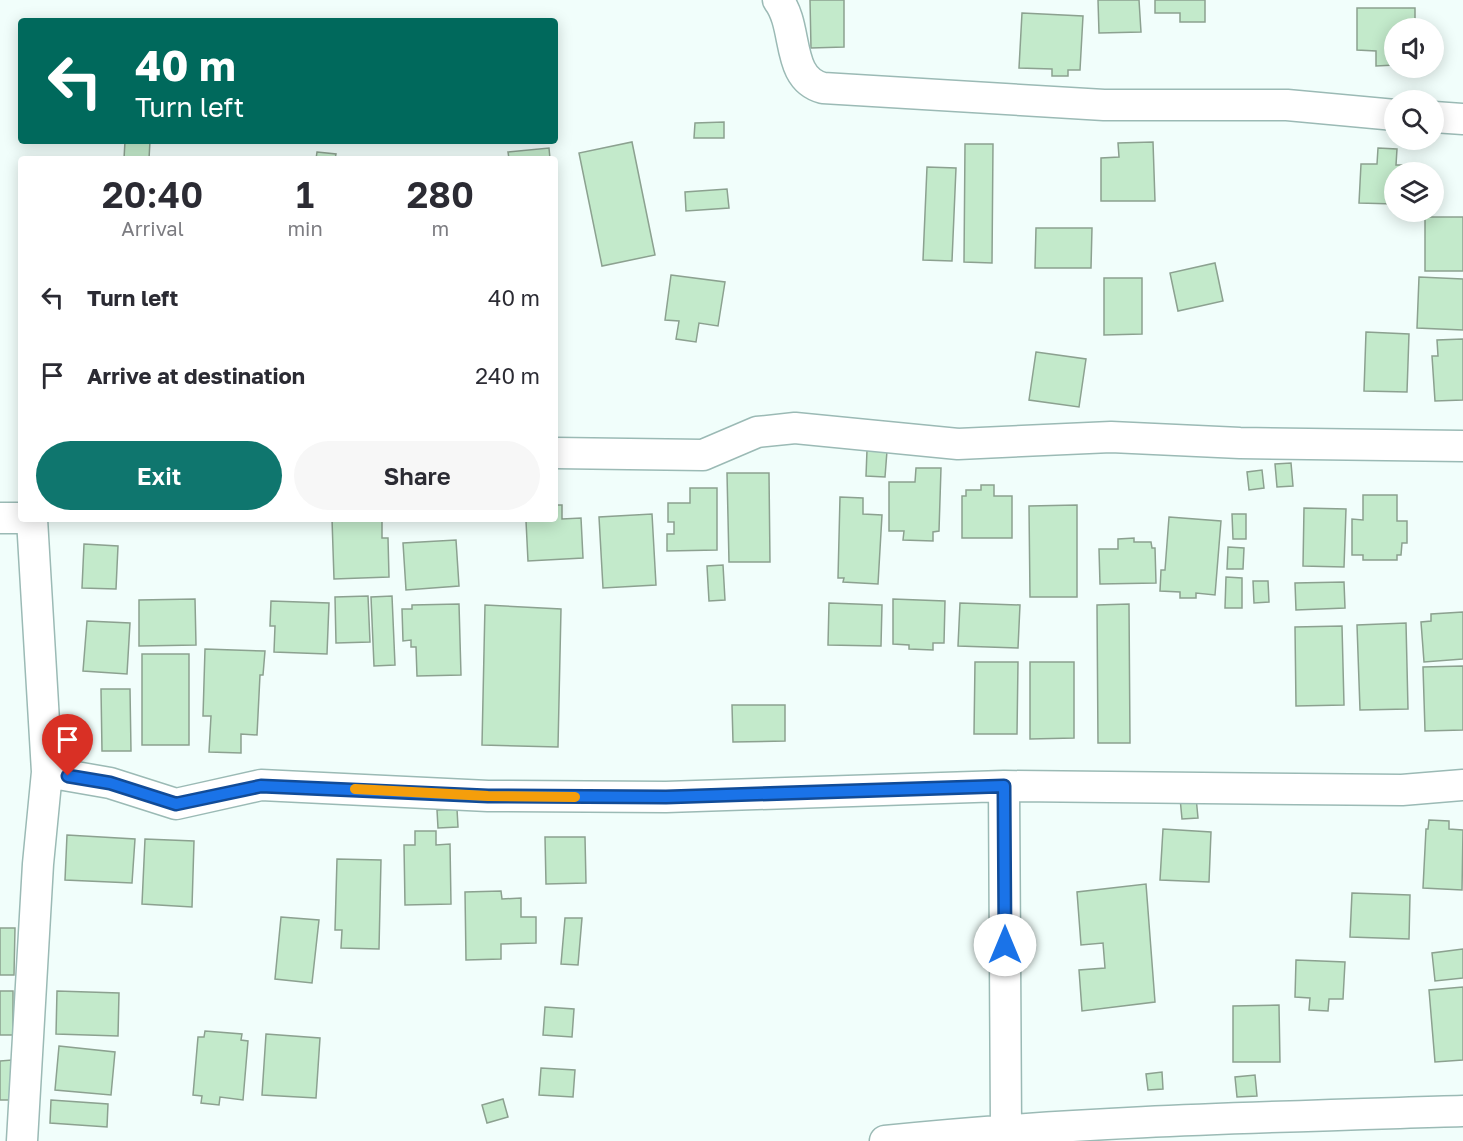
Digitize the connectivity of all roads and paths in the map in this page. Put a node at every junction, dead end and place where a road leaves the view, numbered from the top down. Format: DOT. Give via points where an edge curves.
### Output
graph roads {
  1 [pos="778,0"];
  2 [pos="1384,114"];
  3 [pos="1444,118"];
  4 [pos="1463,119"];
  5 [pos="1463,446"];
  6 [pos="558,453"];
  7 [pos="0,518"];
  8 [pos="18,518"];
  9 [pos="32,522"];
  10 [pos="47,772"];
  11 [pos="1463,785"];
  12 [pos="1004,786"];
  13 [pos="1463,1111"];
  14 [pos="1006,1128"];
  15 [pos="22,1141"];
  16 [pos="885,1141"];
  1 -- 2 [label="street" via="784,7 799,69 811,84 824,88 1104,105 1287,105"];
  3 -- 4 [label="street"];
  5 -- 6 [label="street" via="1111,437 958,444 787,428 757,432 703,455"];
  7 -- 8 [label="street"];
  9 -- 10 [label="street"];
  10 -- 12 [label="street" via="110,783 176,804 261,786 488,796 666,797"];
  10 -- 15 [label="street"];
  11 -- 12 [label="street" via="1402,790"];
  12 -- 14 [label="street"];
  13 -- 14 [label="street"];
  14 -- 16 [label="street"];
}
